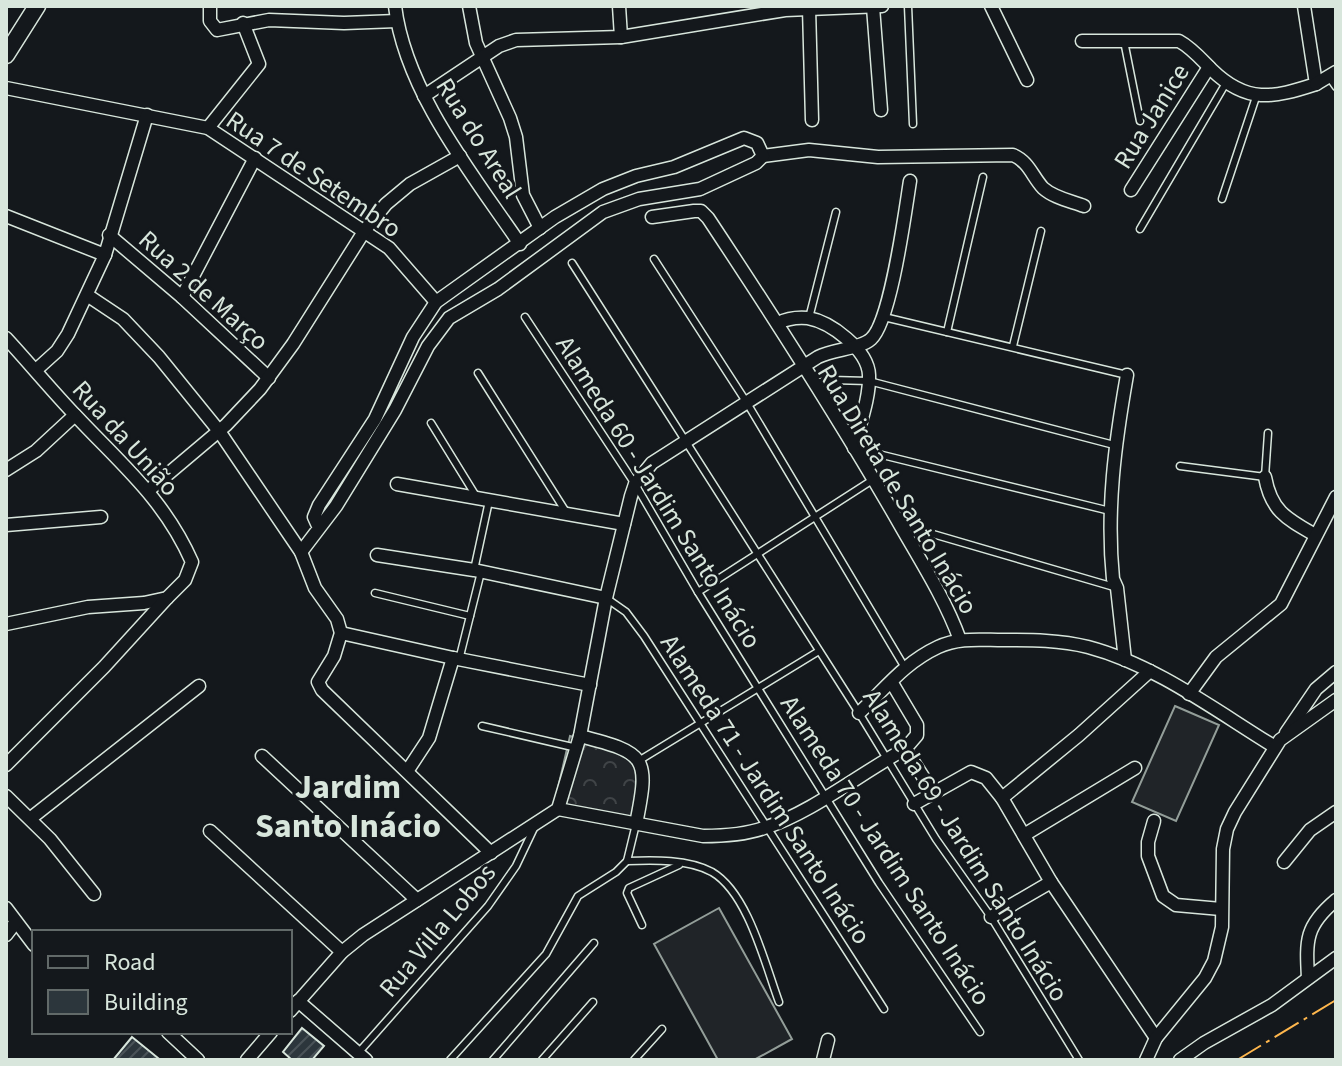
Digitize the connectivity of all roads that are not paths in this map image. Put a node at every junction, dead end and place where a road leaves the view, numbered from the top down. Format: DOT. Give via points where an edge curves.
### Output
graph roads {
  1 [pos="37,6"];
  2 [pos="210,6"];
  3 [pos="312,6"];
  4 [pos="395,6"];
  5 [pos="469,6"];
  6 [pos="619,6"];
  7 [pos="720,6"];
  8 [pos="882,6"];
  9 [pos="908,6"];
  10 [pos="991,6"];
  11 [pos="1304,6"];
  12 [pos="873,7"];
  13 [pos="785,8"];
  14 [pos="809,8"];
  15 [pos="312,20"];
  16 [pos="726,20"];
  17 [pos="397,21"];
  18 [pos="243,23"];
  19 [pos="621,37"];
  20 [pos="1082,41"];
  21 [pos="1124,41"];
  22 [pos="6,55"];
  23 [pos="482,58"];
  24 [pos="1209,67"];
  25 [pos="1334,79"];
  26 [pos="1027,80"];
  27 [pos="1226,83"];
  28 [pos="1316,84"];
  29 [pos="6,88"];
  30 [pos="424,96"];
  31 [pos="1256,97"];
  32 [pos="881,110"];
  33 [pos="147,115"];
  34 [pos="812,120"];
  35 [pos="1140,121"];
  36 [pos="913,124"];
  37 [pos="208,128"];
  38 [pos="460,156"];
  39 [pos="763,156"];
  40 [pos="255,158"];
  41 [pos="983,177"];
  42 [pos="910,181"];
  43 [pos="1131,190"];
  44 [pos="1222,199"];
  45 [pos="1084,206"];
  46 [pos="836,212"];
  47 [pos="6,216"];
  48 [pos="652,217"];
  49 [pos="540,228"];
  50 [pos="1140,229"];
  51 [pos="365,230"];
  52 [pos="1041,231"];
  53 [pos="109,235"];
  54 [pos="520,244"];
  55 [pos="105,255"];
  56 [pos="654,259"];
  57 [pos="572,263"];
  58 [pos="87,295"];
  59 [pos="182,297"];
  60 [pos="436,302"];
  61 [pos="525,317"];
  62 [pos="884,317"];
  63 [pos="809,318"];
  64 [pos="778,323"];
  65 [pos="947,332"];
  66 [pos="6,338"];
  67 [pos="1013,346"];
  68 [pos="854,347"];
  69 [pos="804,366"];
  70 [pos="36,370"];
  71 [pos="478,373"];
  72 [pos="1127,375"];
  73 [pos="269,378"];
  74 [pos="869,381"];
  75 [pos="815,383"];
  76 [pos="747,403"];
  77 [pos="75,415"];
  78 [pos="431,423"];
  79 [pos="219,431"];
  80 [pos="1268,433"];
  81 [pos="686,440"];
  82 [pos="1114,445"];
  83 [pos="854,448"];
  84 [pos="1180,466"];
  85 [pos="6,470"];
  86 [pos="1265,477"];
  87 [pos="874,479"];
  88 [pos="397,484"];
  89 [pos="635,484"];
  90 [pos="149,490"];
  91 [pos="1336,497"];
  92 [pos="483,500"];
  93 [pos="1110,511"];
  94 [pos="568,515"];
  95 [pos="101,517"];
  96 [pos="815,518"];
  97 [pos="624,524"];
  98 [pos="6,525"];
  99 [pos="900,525"];
  100 [pos="319,528"];
  101 [pos="1315,535"];
  102 [pos="301,552"];
  103 [pos="377,555"];
  104 [pos="757,555"];
  105 [pos="478,571"];
  106 [pos="1117,588"];
  107 [pos="698,592"];
  108 [pos="375,593"];
  109 [pos="167,598"];
  110 [pos="606,598"];
  111 [pos="470,616"];
  112 [pos="6,624"];
  113 [pos="341,633"];
  114 [pos="960,640"];
  115 [pos="819,651"];
  116 [pos="456,659"];
  117 [pos="1125,660"];
  118 [pos="904,666"];
  119 [pos="1150,671"];
  120 [pos="1336,672"];
  121 [pos="892,683"];
  122 [pos="590,685"];
  123 [pos="199,686"];
  124 [pos="759,688"];
  125 [pos="1189,694"];
  126 [pos="1336,700"];
  127 [pos="859,713"];
  128 [pos="702,723"];
  129 [pos="482,726"];
  130 [pos="1285,735"];
  131 [pos="578,742"];
  132 [pos="1275,747"];
  133 [pos="905,749"];
  134 [pos="262,756"];
  135 [pos="887,759"];
  136 [pos="640,760"];
  137 [pos="6,765"];
  138 [pos="1135,768"];
  139 [pos="408,770"];
  140 [pos="933,792"];
  141 [pos="6,796"];
  142 [pos="825,796"];
  143 [pos="1002,798"];
  144 [pos="914,804"];
  145 [pos="558,809"];
  146 [pos="1336,812"];
  147 [pos="31,818"];
  148 [pos="1154,821"];
  149 [pos="636,824"];
  150 [pos="535,826"];
  151 [pos="766,828"];
  152 [pos="210,831"];
  153 [pos="1024,835"];
  154 [pos="491,853"];
  155 [pos="627,861"];
  156 [pos="1284,862"];
  157 [pos="683,864"];
  158 [pos="1051,882"];
  159 [pos="94,894"];
  160 [pos="417,900"];
  161 [pos="1336,900"];
  162 [pos="6,908"];
  163 [pos="1221,909"];
  164 [pos="991,917"];
  165 [pos="16,922"];
  166 [pos="642,925"];
  167 [pos="6,935"];
  168 [pos="32,942"];
  169 [pos="594,943"];
  170 [pos="342,952"];
  171 [pos="1336,958"];
  172 [pos="1308,978"];
  173 [pos="593,1002"];
  174 [pos="779,1002"];
  175 [pos="294,1006"];
  176 [pos="884,1009"];
  177 [pos="662,1029"];
  178 [pos="980,1032"];
  179 [pos="170,1034"];
  180 [pos="269,1034"];
  181 [pos="1156,1038"];
  182 [pos="828,1040"];
  183 [pos="362,1057"];
  184 [pos="250,1059"];
  185 [pos="198,1060"];
  186 [pos="450,1060"];
  187 [pos="493,1060"];
  188 [pos="542,1060"];
  189 [pos="634,1060"];
  190 [pos="823,1060"];
  191 [pos="1079,1060"];
  192 [pos="1146,1060"];
  193 [pos="1180,1060"];
  1 -- 22 [label="main road"];
  2 -- 18 [label="street" via="212,26 220,30"];
  3 -- 15 [label="street"];
  4 -- 17 [label="street, Rua do Areal"];
  5 -- 23 [label="street"];
  6 -- 19 [label="street"];
  7 -- 16 [label="street"];
  8 -- 12 [label="street"];
  9 -- 36 [label="lane"];
  10 -- 26 [label="street"];
  11 -- 28 [label="street"];
  12 -- 14 [label="street"];
  12 -- 32 [label="street"];
  13 -- 14 [label="street"];
  13 -- 16 [label="street"];
  14 -- 34 [label="street"];
  15 -- 17 [label="street"];
  15 -- 18 [label="street"];
  16 -- 19 [label="street"];
  17 -- 30 [label="street, Rua do Areal"];
  18 -- 37 [label="street" via="259,64"];
  19 -- 23 [label="street" via="516,40"];
  20 -- 21 [label="street"];
  21 -- 24 [label="street" via="1179,41"];
  21 -- 35 [label="lane"];
  23 -- 30 [label="street"];
  23 -- 49 [label="street" via="510,118 523,195"];
  24 -- 27 [label="street"];
  24 -- 43 [label="street, Rua Janice"];
  25 -- 28 [label="street"];
  27 -- 31 [label="street"];
  27 -- 50 [label="lane"];
  28 -- 31 [label="street"];
  29 -- 33 [label="street, Rua 7 de Setembro"];
  30 -- 38 [label="street, Rua do Areal"];
  31 -- 44 [label="lane"];
  33 -- 37 [label="street, Rua 7 de Setembro"];
  33 -- 53 [label="street"];
  37 -- 40 [label="street, Rua 7 de Setembro"];
  38 -- 51 [label="street" via="399,193"];
  38 -- 54 [label="street, Rua do Areal"];
  39 -- 45 [label="street" via="816,150 878,157 1013,155 1023,159 1044,188"];
  39 -- 49 [label="street" via="754,140 744,138 603,189"];
  39 -- 100 [label="street" via="700,189 639,199 603,212 449,318"];
  40 -- 51 [label="street, Rua 7 de Setembro"];
  40 -- 59 [label="street"];
  41 -- 65 [label="lane"];
  42 -- 62 [label="street"];
  46 -- 63 [label="lane"];
  47 -- 55 [label="street, Rua 2 de Março"];
  48 -- 64 [label="street" via="705,214"];
  49 -- 54 [label="street"];
  51 -- 60 [label="street, Rua 7 de Setembro" via="389,248"];
  51 -- 73 [label="street"];
  52 -- 67 [label="lane"];
  53 -- 55 [label="street"];
  53 -- 59 [label="street, Rua 2 de Março"];
  54 -- 60 [label="street"];
  55 -- 58 [label="street"];
  56 -- 76 [label="lane"];
  57 -- 81 [label="lane, Alameda 69 - Jardim Santo Inácio"];
  58 -- 70 [label="street" via="57,351"];
  58 -- 79 [label="street" via="123,319"];
  59 -- 73 [label="street, Rua 2 de Março"];
  60 -- 100 [label="street" via="413,337 375,419 316,511"];
  61 -- 89 [label="lane, Alameda 60 - Jardim Santo Inácio"];
  62 -- 65 [label="lane"];
  62 -- 68 [label="street" via="872,338"];
  63 -- 64 [label="street"];
  63 -- 68 [label="street"];
  64 -- 69 [label="street"];
  65 -- 67 [label="lane"];
  66 -- 70 [label="street, Rua da União"];
  67 -- 72 [label="lane"];
  68 -- 69 [label="street" via="829,351"];
  68 -- 74 [label="street" via="866,363"];
  69 -- 75 [label="street, Rua Direta de Santo Inácio"];
  69 -- 76 [label="street, Rua Direta de Santo Inácio"];
  70 -- 77 [label="street, Rua da União"];
  71 -- 94 [label="lane"];
  72 -- 82 [label="street"];
  73 -- 79 [label="street"];
  74 -- 75 [label="lane"];
  74 -- 82 [label="lane"];
  74 -- 83 [label="street"];
  75 -- 83 [label="street, Rua Direta de Santo Inácio"];
  76 -- 81 [label="street, Rua Direta de Santo Inácio"];
  76 -- 96 [label="lane"];
  77 -- 85 [label="street"];
  77 -- 90 [label="street, Rua da União"];
  78 -- 92 [label="lane"];
  79 -- 90 [label="street"];
  79 -- 102 [label="street"];
  80 -- 86 [label="lane"];
  81 -- 89 [label="street, Rua Direta de Santo Inácio" via="652,463"];
  81 -- 104 [label="lane, Alameda 69 - Jardim Santo Inácio"];
  82 -- 93 [label="street"];
  83 -- 87 [label="street, Rua Direta de Santo Inácio"];
  83 -- 93 [label="lane"];
  84 -- 86 [label="lane"];
  86 -- 101 [label="street" via="1279,512"];
  87 -- 96 [label="lane"];
  87 -- 99 [label="street, Rua Direta de Santo Inácio"];
  88 -- 92 [label="street"];
  89 -- 97 [label="street, Rua Direta de Santo Inácio"];
  89 -- 107 [label="lane, Alameda 60 - Jardim Santo Inácio"];
  90 -- 109 [label="street, Rua da União" via="192,562 185,580"];
  91 -- 101 [label="street"];
  92 -- 94 [label="street"];
  92 -- 105 [label="lane"];
  93 -- 106 [label="street"];
  94 -- 97 [label="street"];
  95 -- 98 [label="street"];
  96 -- 104 [label="lane"];
  96 -- 118 [label="lane"];
  97 -- 110 [label="street, Rua Direta de Santo Inácio"];
  99 -- 106 [label="lane"];
  99 -- 114 [label="street, Rua Direta de Santo Inácio"];
  100 -- 102 [label="street"];
  101 -- 125 [label="street" via="1281,604 1216,657"];
  102 -- 113 [label="street"];
  103 -- 105 [label="street"];
  104 -- 107 [label="lane"];
  104 -- 115 [label="lane, Alameda 69 - Jardim Santo Inácio"];
  105 -- 110 [label="street"];
  105 -- 111 [label="lane"];
  106 -- 117 [label="street"];
  107 -- 124 [label="lane, Alameda 60 - Jardim Santo Inácio"];
  108 -- 111 [label="lane"];
  109 -- 112 [label="street"];
  109 -- 137 [label="street"];
  110 -- 122 [label="street, Rua Direta de Santo Inácio"];
  110 -- 128 [label="lane, Alameda 71 - Jardim Santo Inácio" via="626,612"];
  111 -- 116 [label="lane"];
  113 -- 116 [label="street"];
  113 -- 139 [label="street" via="318,682"];
  114 -- 117 [label="street, Rua Direta de Santo Inácio" via="1060,641"];
  114 -- 118 [label="street"];
  115 -- 124 [label="lane"];
  115 -- 127 [label="lane, Alameda 69 - Jardim Santo Inácio"];
  116 -- 122 [label="street"];
  116 -- 139 [label="street" via="429,738"];
  117 -- 119 [label="street, Rua Direta de Santo Inácio"];
  118 -- 121 [label="street"];
  119 -- 125 [label="street, Rua Direta de Santo Inácio"];
  119 -- 143 [label="street"];
  120 -- 130 [label="street" via="1316,689"];
  121 -- 127 [label="street"];
  121 -- 133 [label="street" via="917,725 917,735"];
  122 -- 131 [label="street, Rua Direta de Santo Inácio"];
  123 -- 147 [label="street"];
  124 -- 128 [label="lane"];
  124 -- 142 [label="lane, Alameda 70 - Jardim Santo Inácio"];
  125 -- 132 [label="street, Rua Direta de Santo Inácio"];
  126 -- 130 [label="street"];
  127 -- 135 [label="lane, Alameda 69 - Jardim Santo Inácio"];
  128 -- 136 [label="lane"];
  128 -- 151 [label="lane, Alameda 71 - Jardim Santo Inácio"];
  129 -- 131 [label="lane"];
  130 -- 132 [label="street"];
  131 -- 136 [label="street" via="620,746"];
  131 -- 145 [label="street, Rua Direta de Santo Inácio"];
  132 -- 163 [label="street" via="1227,829"];
  133 -- 135 [label="street"];
  133 -- 140 [label="street"];
  134 -- 160 [label="street"];
  135 -- 142 [label="street"];
  135 -- 144 [label="lane, Alameda 69 - Jardim Santo Inácio"];
  136 -- 149 [label="street" via="644,785"];
  138 -- 153 [label="street"];
  139 -- 154 [label="street"];
  140 -- 143 [label="street" via="971,772 986,778"];
  140 -- 144 [label="street"];
  141 -- 147 [label="street"];
  142 -- 151 [label="street"];
  142 -- 178 [label="lane, Alameda 70 - Jardim Santo Inácio"];
  143 -- 153 [label="street"];
  144 -- 164 [label="lane, Alameda 69 - Jardim Santo Inácio"];
  145 -- 149 [label="street"];
  145 -- 150 [label="street"];
  146 -- 156 [label="street" via="1310,830"];
  147 -- 159 [label="street"];
  148 -- 163 [label="street" via="1148,856 1163,896 1176,905"];
  149 -- 151 [label="street" via="703,836"];
  149 -- 155 [label="lane"];
  150 -- 154 [label="street"];
  150 -- 183 [label="lane, Rua Villa Lobos" via="488,906"];
  151 -- 176 [label="lane, Alameda 71 - Jardim Santo Inácio"];
  152 -- 170 [label="street"];
  153 -- 158 [label="street"];
  154 -- 160 [label="street"];
  155 -- 157 [label="lane"];
  155 -- 186 [label="lane" via="578,896 546,954"];
  157 -- 166 [label="lane" via="629,888"];
  157 -- 174 [label="lane" via="713,873 734,894"];
  158 -- 164 [label="street"];
  158 -- 181 [label="street"];
  160 -- 170 [label="street"];
  161 -- 172 [label="street" via="1308,933"];
  162 -- 165 [label="street"];
  163 -- 181 [label="street" via="1214,961"];
  164 -- 191 [label="lane, Alameda 69 - Jardim Santo Inácio"];
  165 -- 167 [label="street"];
  165 -- 168 [label="street"];
  169 -- 187 [label="lane"];
  170 -- 175 [label="street"];
  171 -- 172 [label="street"];
  172 -- 193 [label="street"];
  173 -- 188 [label="lane"];
  175 -- 183 [label="street"];
  177 -- 189 [label="lane"];
  179 -- 185 [label="street"];
  180 -- 184 [label="street"];
  181 -- 192 [label="street"];
  182 -- 190 [label="street"];
}
